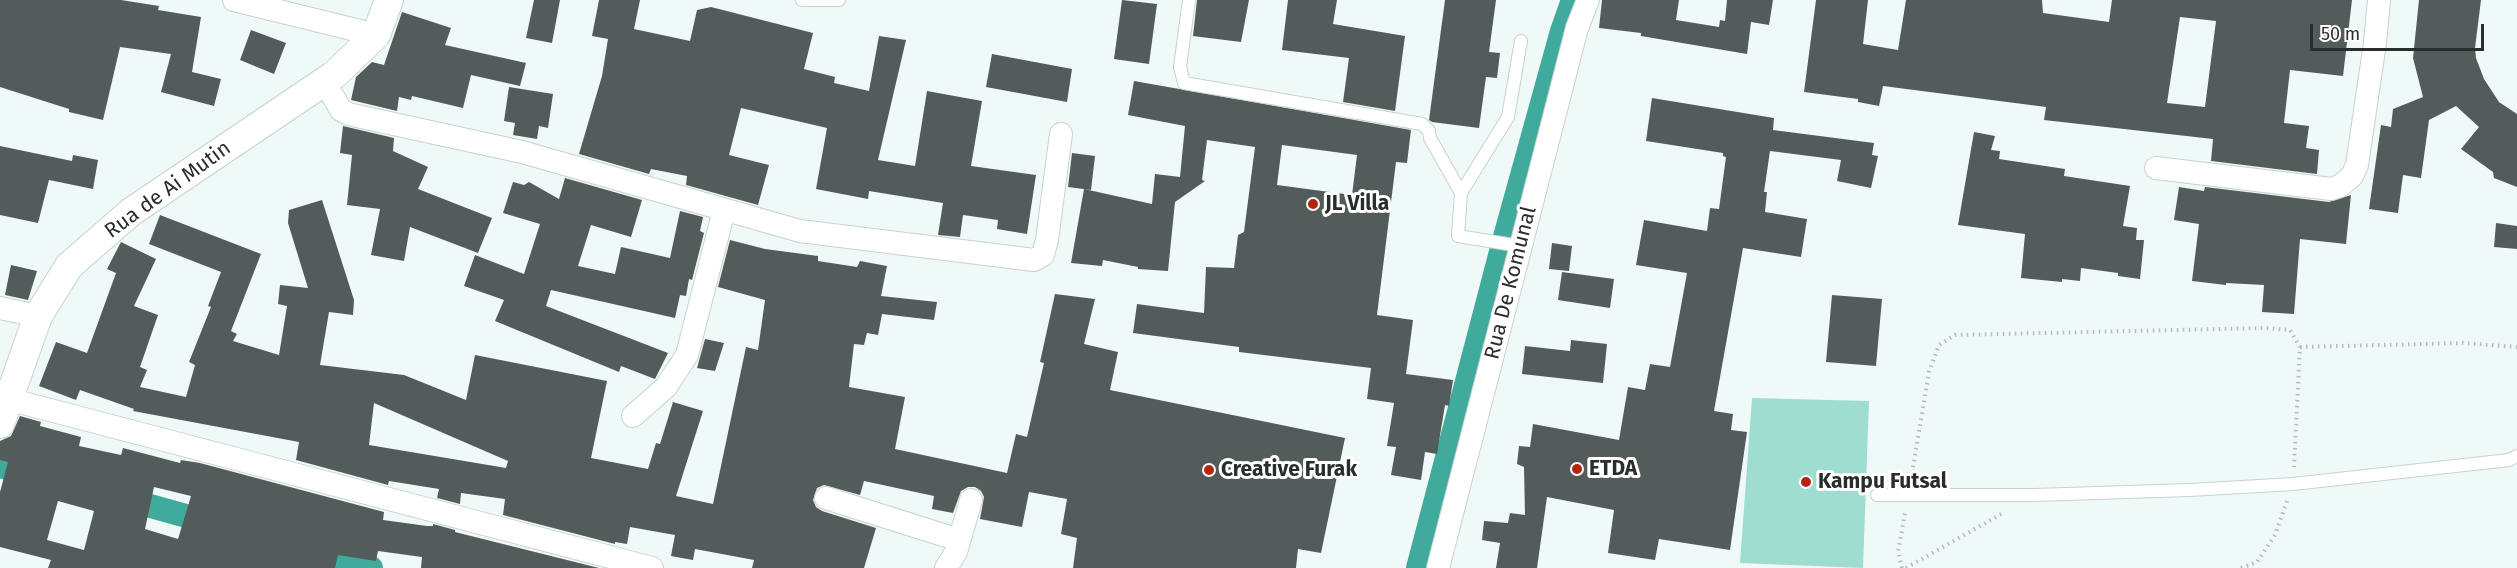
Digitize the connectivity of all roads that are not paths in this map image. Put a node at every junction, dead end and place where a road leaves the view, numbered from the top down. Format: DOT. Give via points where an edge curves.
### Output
graph roads {
  1 [pos="234,0"];
  2 [pos="389,0"];
  3 [pos="802,0"];
  4 [pos="839,0"];
  5 [pos="1189,0"];
  6 [pos="1588,0"];
  7 [pos="2379,0"];
  8 [pos="376,35"];
  9 [pos="1521,41"];
  10 [pos="324,81"];
  11 [pos="1061,134"];
  12 [pos="2156,168"];
  13 [pos="1461,193"];
  14 [pos="724,210"];
  15 [pos="1520,246"];
  16 [pos="0,308"];
  17 [pos="38,316"];
  18 [pos="4,411"];
  19 [pos="633,416"];
  20 [pos="2517,456"];
  21 [pos="1877,495"];
  22 [pos="826,498"];
  23 [pos="971,500"];
  24 [pos="959,540"];
  25 [pos="652,568"];
  26 [pos="946,568"];
  27 [pos="1438,568"];
  1 -- 8 [label="street"];
  2 -- 8 [label="street, Rua de Ai Mutin"];
  3 -- 4 [label="lane"];
  5 -- 13 [label="lane" via="1180,68 1184,83 1422,124"];
  6 -- 15 [label="street, Rua De Komunal" via="1576,28"];
  7 -- 12 [label="street" via="2357,165 2352,176 2340,186 2331,189"];
  8 -- 10 [label="street, Rua de Ai Mutin"];
  9 -- 13 [label="lane" via="1508,117"];
  10 -- 14 [label="street" via="341,110 348,114 522,152"];
  10 -- 17 [label="street, Rua de Ai Mutin" via="131,212 69,266"];
  11 -- 14 [label="street" via="1047,240 1043,255 1034,260 800,231"];
  13 -- 15 [label="lane" via="1458,236"];
  14 -- 19 [label="street" via="687,355 666,387"];
  15 -- 27 [label="street, Rua De Komunal"];
  16 -- 17 [label="street"];
  17 -- 18 [label="street, Rua de Ai Mutin"];
  18 -- 25 [label="street"];
  20 -- 21 [label="lane" via="2293,484 2034,495"];
  22 -- 24 [label="street"];
  23 -- 24 [label="street"];
  24 -- 26 [label="street"];
}
